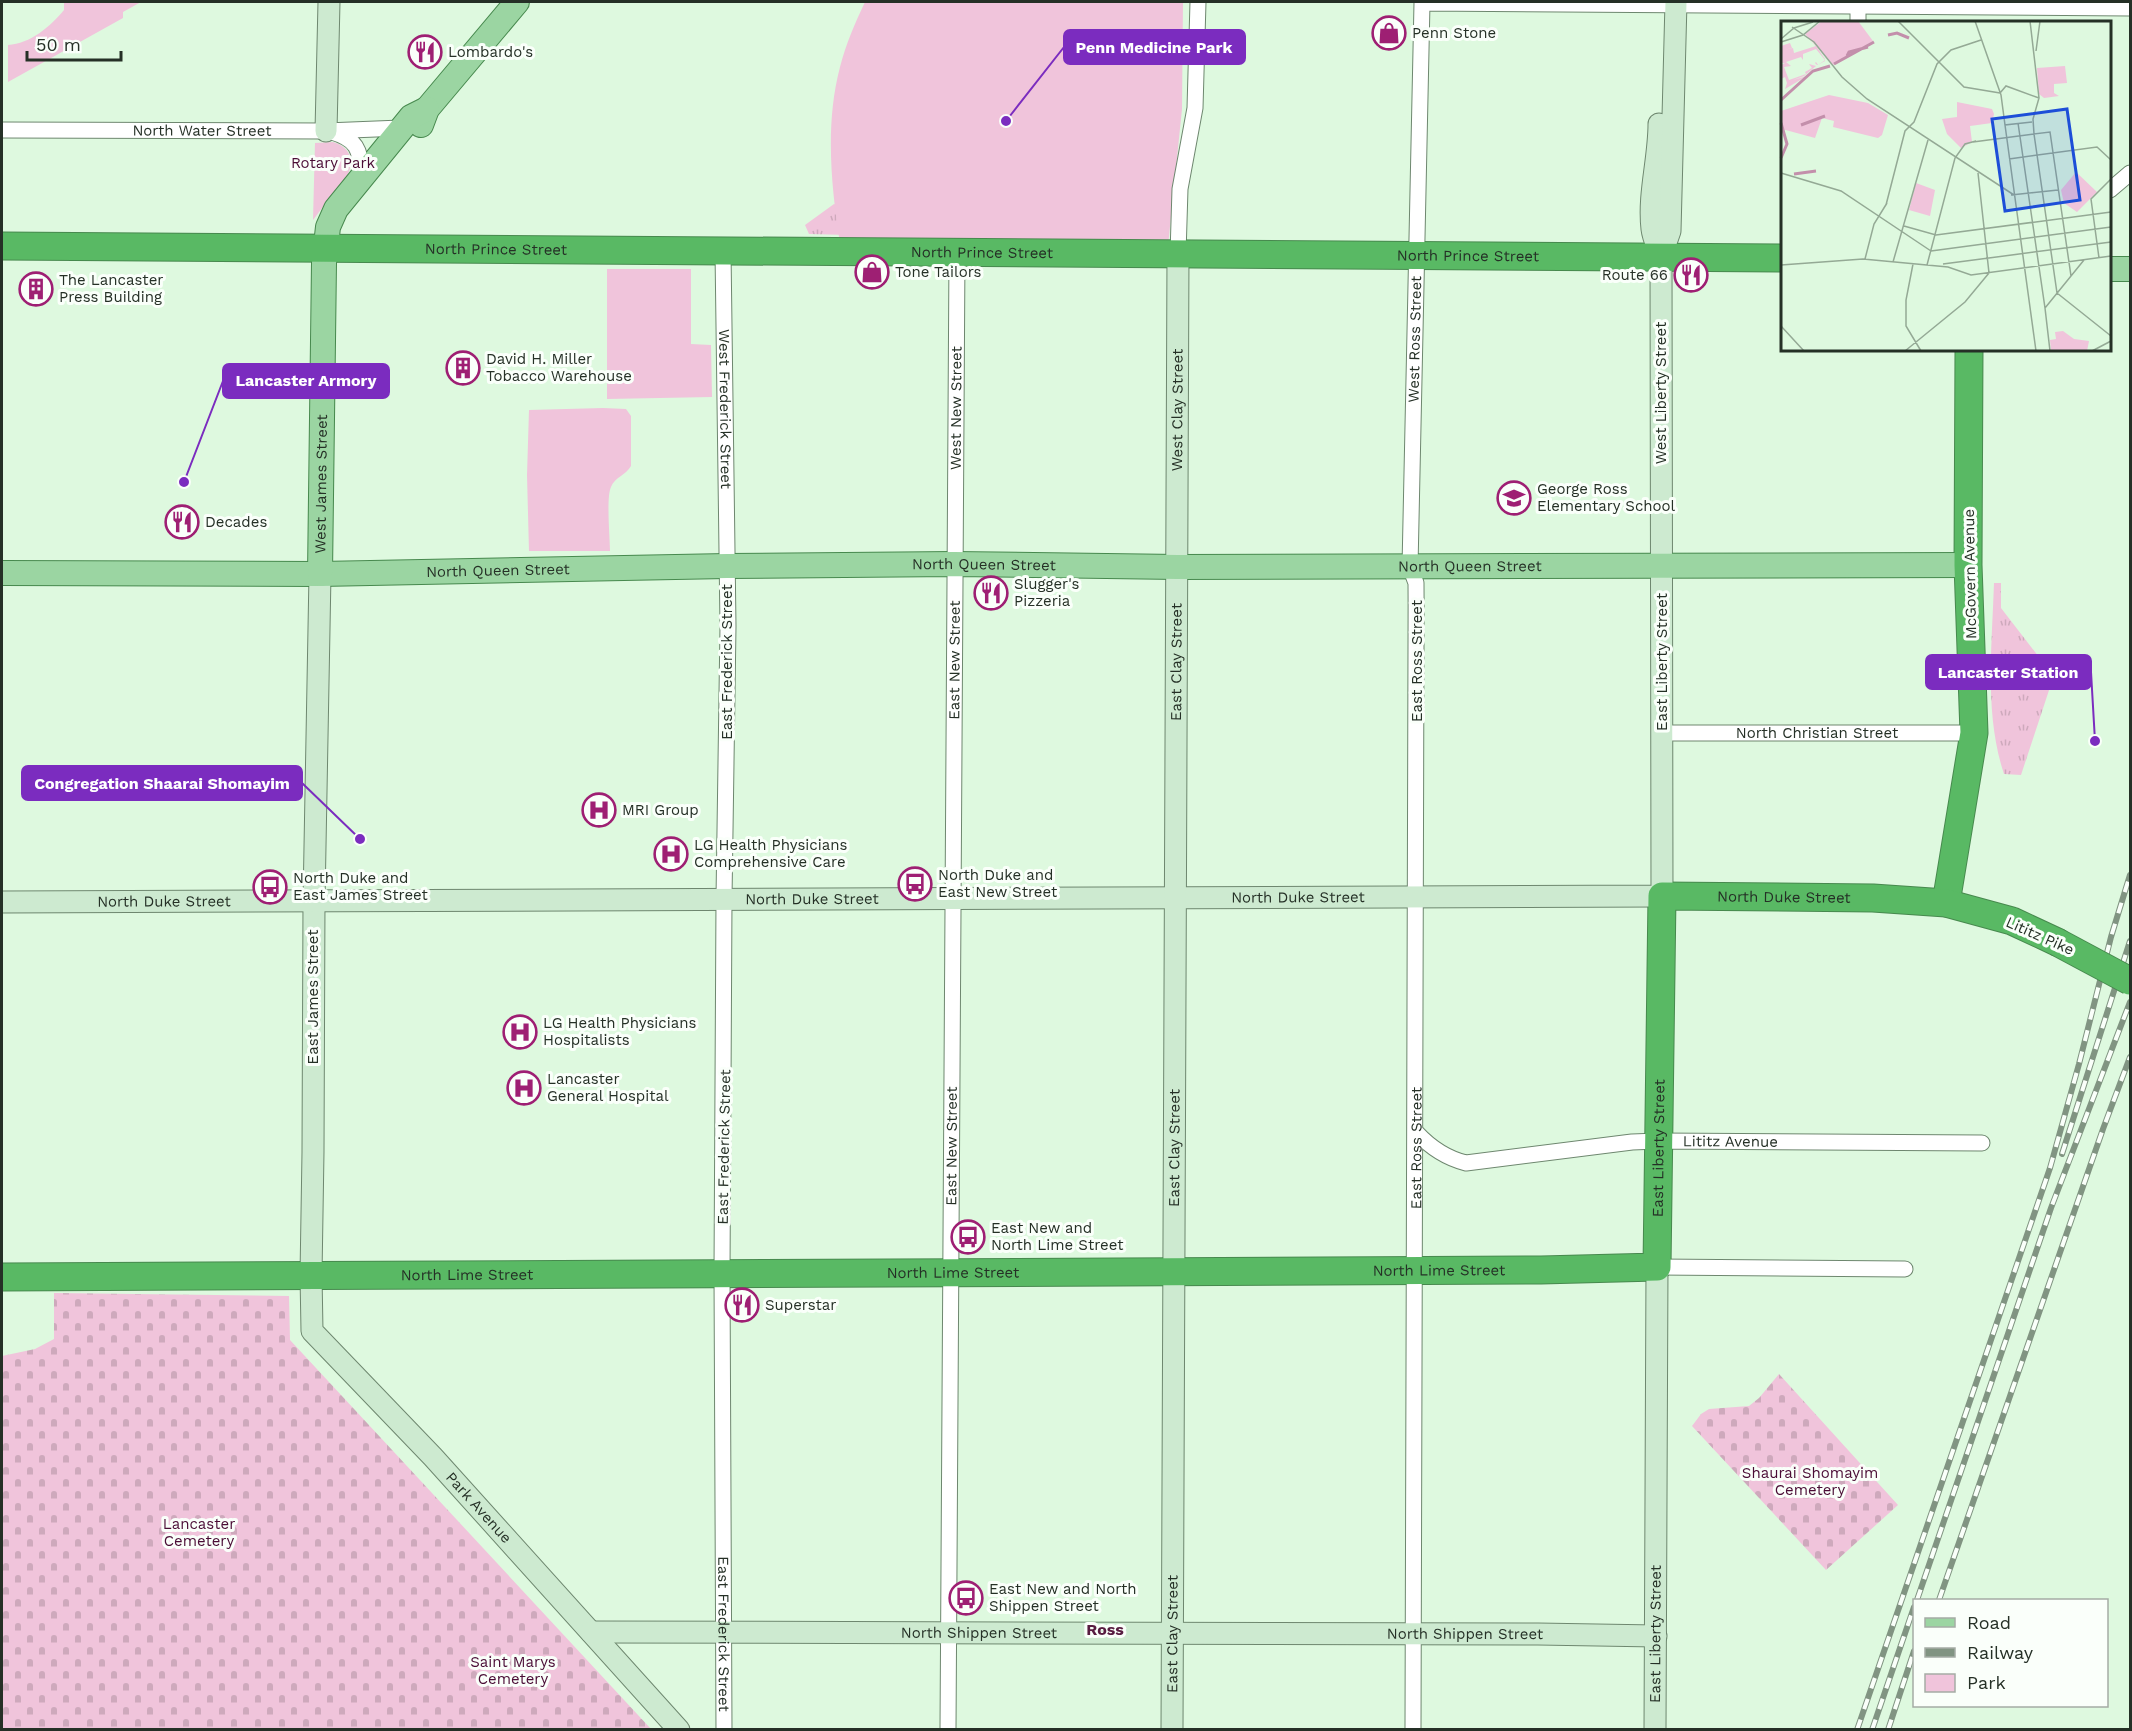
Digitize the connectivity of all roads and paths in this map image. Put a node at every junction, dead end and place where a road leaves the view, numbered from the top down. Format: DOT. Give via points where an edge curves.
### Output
graph roads {
  1 [pos="329,2"];
  2 [pos="517,2"];
  3 [pos="1198,2"];
  4 [pos="1422,3"];
  5 [pos="1669,3"];
  6 [pos="1858,4"];
  7 [pos="2022,4"];
  8 [pos="2130,8"];
  9 [pos="1858,21"];
  10 [pos="2022,21"];
  11 [pos="427,109"];
  12 [pos="401,128"];
  13 [pos="2,130"];
  14 [pos="326,130"];
  15 [pos="2130,173"];
  16 [pos="363,174"];
  17 [pos="2111,188"];
  18 [pos="2,246"];
  19 [pos="324,250"];
  20 [pos="723,251"];
  21 [pos="957,253"];
  22 [pos="1178,254"];
  23 [pos="1417,256"];
  24 [pos="1661,257"];
  25 [pos="1781,258"];
  26 [pos="1969,351"];
  27 [pos="954,564"];
  28 [pos="1968,565"];
  29 [pos="727,566"];
  30 [pos="1663,566"];
  31 [pos="1178,567"];
  32 [pos="1410,567"];
  33 [pos="2,573"];
  34 [pos="320,574"];
  35 [pos="1661,733"];
  36 [pos="1974,733"];
  37 [pos="1662,896"];
  38 [pos="1416,897"];
  39 [pos="953,898"];
  40 [pos="1176,898"];
  41 [pos="724,899"];
  42 [pos="314,901"];
  43 [pos="2,902"];
  44 [pos="1946,903"];
  45 [pos="2130,981"];
  46 [pos="1417,1132"];
  47 [pos="1659,1141"];
  48 [pos="1982,1143"];
  49 [pos="1657,1267"];
  50 [pos="1905,1269"];
  51 [pos="1416,1270"];
  52 [pos="1174,1271"];
  53 [pos="951,1272"];
  54 [pos="723,1273"];
  55 [pos="311,1275"];
  56 [pos="2,1277"];
  57 [pos="591,1632"];
  58 [pos="724,1633"];
  59 [pos="1414,1633"];
  60 [pos="949,1634"];
  61 [pos="1173,1635"];
  62 [pos="1656,1636"];
  63 [pos="679,1730"];
  64 [pos="724,1730"];
  65 [pos="948,1730"];
  66 [pos="1172,1730"];
  67 [pos="1413,1730"];
  68 [pos="1655,1730"];
  1 -- 14 [label="main road"];
  2 -- 11 [label="main road"];
  3 -- 22 [label="street" via="1195,108 1180,189"];
  4 -- 5 [label="street"];
  4 -- 23 [label="street, West Ross Street"];
  5 -- 6 [label="street"];
  5 -- 24 [label="main road, West Liberty Street" via="1670,231"];
  6 -- 7 [label="street"];
  6 -- 9 [label="street"];
  7 -- 8 [label="street"];
  7 -- 10 [label="street"];
  11 -- 12 [label="main road, West James Street"];
  11 -- 19 [label="main road" via="422,124 343,219"];
  12 -- 14 [label="street, North Water Street"];
  12 -- 16 [label="main road, West James Street"];
  13 -- 14 [label="street, North Water Street"];
  14 -- 16 [label="street" via="352,141 360,153"];
  15 -- 17 [label="street"];
  16 -- 19 [label="main road, West James Street" via="336,209"];
  18 -- 19 [label="highway, North Prince Street"];
  19 -- 20 [label="highway, North Prince Street"];
  19 -- 34 [label="main road, West James Street"];
  20 -- 21 [label="highway, North Prince Street"];
  20 -- 29 [label="street, West Frederick Street"];
  21 -- 22 [label="highway, North Prince Street"];
  21 -- 27 [label="street, West New Street"];
  22 -- 23 [label="highway, North Prince Street"];
  22 -- 31 [label="main road, West Clay Street"];
  23 -- 24 [label="highway, North Prince Street"];
  23 -- 32 [label="street, West Ross Street"];
  24 -- 25 [label="highway, North Prince Street"];
  24 -- 30 [label="main road, West Liberty Street"];
  26 -- 28 [label="highway, McGovern Avenue"];
  27 -- 29 [label="main road, North Queen Street"];
  27 -- 31 [label="main road, North Queen Street"];
  27 -- 39 [label="street, East New Street"];
  28 -- 30 [label="main road, North Queen Street"];
  28 -- 36 [label="highway, McGovern Avenue"];
  29 -- 34 [label="main road, North Queen Street"];
  29 -- 41 [label="street, East Frederick Street"];
  30 -- 32 [label="main road, North Queen Street"];
  30 -- 35 [label="main road, East Liberty Street"];
  31 -- 32 [label="main road, North Queen Street"];
  31 -- 40 [label="main road, East Clay Street"];
  32 -- 38 [label="street, East Ross Street" via="1416,583"];
  33 -- 34 [label="main road, North Queen Street"];
  34 -- 42 [label="main road, East James Street"];
  35 -- 36 [label="street, North Christian Street"];
  35 -- 37 [label="main road, East Liberty Street"];
  36 -- 44 [label="highway, McGovern Avenue"];
  37 -- 38 [label="main road, North Duke Street"];
  37 -- 44 [label="highway, North Duke Street" via="1873,898"];
  37 -- 47 [label="highway, East Liberty Street"];
  38 -- 40 [label="main road, North Duke Street"];
  38 -- 46 [label="street, East Ross Street"];
  39 -- 40 [label="main road, North Duke Street"];
  39 -- 41 [label="main road, North Duke Street"];
  39 -- 53 [label="street, East New Street"];
  40 -- 52 [label="main road, East Clay Street"];
  41 -- 42 [label="main road, North Duke Street"];
  41 -- 54 [label="street, East Frederick Street"];
  42 -- 43 [label="main road, North Duke Street"];
  42 -- 55 [label="main road, East James Street"];
  44 -- 45 [label="highway, Lititz Pike, bridge" via="2012,921"];
  46 -- 47 [label="street, Lititz Avenue" via="1429,1146 1466,1163"];
  46 -- 51 [label="street, East Ross Street"];
  47 -- 48 [label="street, Lititz Avenue"];
  47 -- 49 [label="highway, East Liberty Street"];
  49 -- 50 [label="street, North Lime Street"];
  49 -- 51 [label="highway, North Lime Street"];
  49 -- 62 [label="main road, East Liberty Street"];
  51 -- 52 [label="highway, North Lime Street"];
  51 -- 59 [label="street, East Ross Street"];
  52 -- 53 [label="highway, North Lime Street"];
  52 -- 61 [label="main road, East Clay Street"];
  53 -- 54 [label="highway, North Lime Street"];
  53 -- 60 [label="street, East New Street"];
  54 -- 55 [label="highway, North Lime Street"];
  54 -- 58 [label="street, East Frederick Street"];
  55 -- 56 [label="highway, North Lime Street"];
  55 -- 57 [label="main road, Park Avenue" via="312,1331 433,1457"];
  57 -- 58 [label="main road, North Shippen Street"];
  57 -- 63 [label="main road, Park Avenue"];
  58 -- 60 [label="main road, North Shippen Street"];
  58 -- 64 [label="street, East Frederick Street"];
  59 -- 61 [label="main road, North Shippen Street"];
  59 -- 62 [label="main road, North Shippen Street"];
  59 -- 67 [label="street, East Ross Street"];
  60 -- 61 [label="main road, North Shippen Street"];
  60 -- 65 [label="street, East New Street"];
  61 -- 66 [label="main road, East Clay Street"];
  62 -- 68 [label="main road, East Liberty Street"];
}
